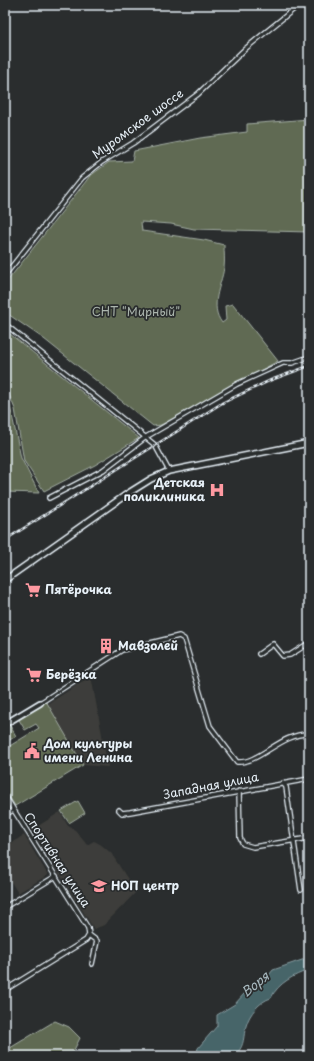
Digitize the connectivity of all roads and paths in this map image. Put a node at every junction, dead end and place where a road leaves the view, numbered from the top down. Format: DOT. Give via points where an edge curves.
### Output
graph roads {
  1 [pos="299,5"];
  2 [pos="5,276"];
  3 [pos="5,324"];
  4 [pos="309,357"];
  5 [pos="146,437"];
  6 [pos="309,443"];
  7 [pos="170,471"];
  8 [pos="49,498"];
  9 [pos="5,580"];
  10 [pos="309,643"];
  11 [pos="259,654"];
  12 [pos="40,703"];
  13 [pos="5,724"];
  14 [pos="309,734"];
  15 [pos="309,779"];
  16 [pos="283,783"];
  17 [pos="239,791"];
  18 [pos="5,796"];
  19 [pos="13,810"];
  20 [pos="119,810"];
  21 [pos="5,815"];
  22 [pos="309,838"];
  23 [pos="295,840"];
  24 [pos="56,876"];
  25 [pos="301,890"];
  26 [pos="5,907"];
  27 [pos="89,935"];
  28 [pos="92,964"];
  29 [pos="5,990"];
  1 -- 2 [label="street, Муромское шоссе" via="245,48 198,94 82,178"];
  3 -- 5 [label="street"];
  4 -- 5 [label="street" via="292,363 283,363 237,384"];
  5 -- 7 [label="street" via="155,445"];
  5 -- 8 [label="street" via="103,470"];
  6 -- 7 [label="main road"];
  7 -- 9 [label="main road" via="127,494"];
  10 -- 11 [label="street" via="290,655 283,656 274,644"];
  12 -- 13 [label="street"];
  12 -- 14 [label="street" via="122,650 179,636 184,639 210,726 237,762 246,763 283,739"];
  15 -- 16 [label="street, Западная улица"];
  16 -- 17 [label="street, Западная улица"];
  16 -- 23 [label="street" via="286,787"];
  17 -- 20 [label="street, Западная улица" via="130,812 122,813"];
  17 -- 23 [label="street" via="240,838 243,844 253,846"];
  18 -- 19 [label="street, Спортивная улица"];
  19 -- 21 [label="street"];
  19 -- 24 [label="street, Спортивная улица"];
  22 -- 23 [label="street"];
  23 -- 25 [label="street"];
  24 -- 26 [label="street"];
  24 -- 27 [label="street, Спортивная улица" via="88,928"];
  27 -- 28 [label="street, Спортивная улица" via="97,941"];
  27 -- 29 [label="street" via="86,940"];
}
